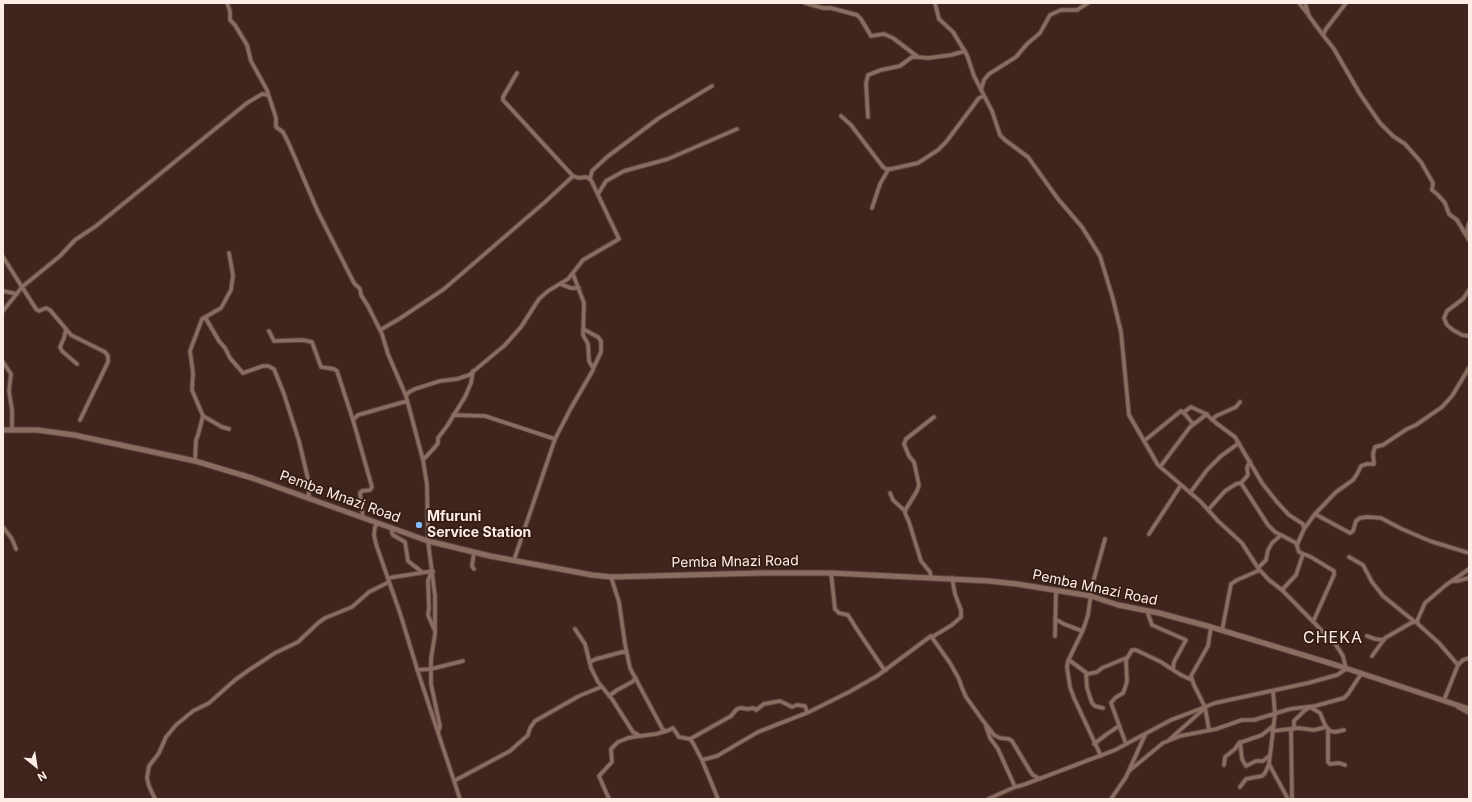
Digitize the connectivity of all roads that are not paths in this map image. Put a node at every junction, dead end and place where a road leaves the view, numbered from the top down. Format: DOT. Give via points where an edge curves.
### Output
graph roads {
  1 [pos="227,3"];
  2 [pos="805,3"];
  3 [pos="935,3"];
  4 [pos="1088,3"];
  5 [pos="1299,3"];
  6 [pos="1305,3"];
  7 [pos="1346,3"];
  8 [pos="1309,16"];
  9 [pos="1323,35"];
  10 [pos="965,51"];
  11 [pos="918,57"];
  12 [pos="517,73"];
  13 [pos="712,86"];
  14 [pos="981,90"];
  15 [pos="268,95"];
  16 [pos="984,96"];
  17 [pos="841,116"];
  18 [pos="868,117"];
  19 [pos="737,129"];
  20 [pos="888,170"];
  21 [pos="573,176"];
  22 [pos="590,179"];
  23 [pos="598,194"];
  24 [pos="872,208"];
  25 [pos="1469,223"];
  26 [pos="1466,234"];
  27 [pos="1469,239"];
  28 [pos="229,253"];
  29 [pos="3,257"];
  30 [pos="573,274"];
  31 [pos="560,284"];
  32 [pos="22,287"];
  33 [pos="579,288"];
  34 [pos="1469,290"];
  35 [pos="3,291"];
  36 [pos="16,294"];
  37 [pos="3,311"];
  38 [pos="205,316"];
  39 [pos="66,329"];
  40 [pos="583,329"];
  41 [pos="380,330"];
  42 [pos="269,331"];
  43 [pos="1469,336"];
  44 [pos="3,362"];
  45 [pos="77,364"];
  46 [pos="8,368"];
  47 [pos="1469,368"];
  48 [pos="3,369"];
  49 [pos="593,369"];
  50 [pos="473,371"];
  51 [pos="407,399"];
  52 [pos="1240,402"];
  53 [pos="1184,412"];
  54 [pos="1207,414"];
  55 [pos="453,415"];
  56 [pos="203,416"];
  57 [pos="934,417"];
  58 [pos="80,420"];
  59 [pos="353,420"];
  60 [pos="1212,420"];
  61 [pos="1193,424"];
  62 [pos="12,429"];
  63 [pos="230,429"];
  64 [pos="3,430"];
  65 [pos="555,439"];
  66 [pos="1144,441"];
  67 [pos="1239,443"];
  68 [pos="423,460"];
  69 [pos="196,461"];
  70 [pos="1250,461"];
  71 [pos="1160,468"];
  72 [pos="1241,484"];
  73 [pos="1181,485"];
  74 [pos="890,493"];
  75 [pos="1190,493"];
  76 [pos="309,499"];
  77 [pos="1208,510"];
  78 [pos="905,511"];
  79 [pos="1316,514"];
  80 [pos="363,518"];
  81 [pos="378,523"];
  82 [pos="3,527"];
  83 [pos="392,528"];
  84 [pos="1304,529"];
  85 [pos="1149,534"];
  86 [pos="1281,535"];
  87 [pos="1105,539"];
  88 [pos="428,541"];
  89 [pos="1297,545"];
  90 [pos="16,549"];
  91 [pos="474,552"];
  92 [pos="1469,553"];
  93 [pos="1303,554"];
  94 [pos="1349,558"];
  95 [pos="514,560"];
  96 [pos="474,569"];
  97 [pos="1259,569"];
  98 [pos="1469,569"];
  99 [pos="422,572"];
  100 [pos="433,572"];
  101 [pos="831,573"];
  102 [pos="611,577"];
  103 [pos="931,578"];
  104 [pos="952,578"];
  105 [pos="1469,578"];
  106 [pos="389,580"];
  107 [pos="1452,581"];
  108 [pos="1056,590"];
  109 [pos="1282,590"];
  110 [pos="1091,596"];
  111 [pos="1147,611"];
  112 [pos="1055,619"];
  113 [pos="1313,622"];
  114 [pos="1416,622"];
  115 [pos="1211,627"];
  116 [pos="575,629"];
  117 [pos="435,630"];
  118 [pos="1082,631"];
  119 [pos="1222,631"];
  120 [pos="1054,636"];
  121 [pos="1367,636"];
  122 [pos="932,637"];
  123 [pos="1384,640"];
  124 [pos="626,651"];
  125 [pos="1372,656"];
  126 [pos="1126,658"];
  127 [pos="1469,658"];
  128 [pos="1068,660"];
  129 [pos="463,662"];
  130 [pos="590,662"];
  131 [pos="1458,665"];
  132 [pos="431,669"];
  133 [pos="1173,669"];
  134 [pos="1346,669"];
  135 [pos="417,670"];
  136 [pos="886,670"];
  137 [pos="1086,674"];
  138 [pos="1361,674"];
  139 [pos="636,678"];
  140 [pos="1192,680"];
  141 [pos="601,687"];
  142 [pos="1273,691"];
  143 [pos="609,696"];
  144 [pos="1444,700"];
  145 [pos="1456,705"];
  146 [pos="1205,707"];
  147 [pos="1310,707"];
  148 [pos="1103,708"];
  149 [pos="1469,709"];
  150 [pos="807,712"];
  151 [pos="1469,713"];
  152 [pos="1275,714"];
  153 [pos="985,724"];
  154 [pos="1119,726"];
  155 [pos="1273,726"];
  156 [pos="1327,728"];
  157 [pos="1292,729"];
  158 [pos="667,730"];
  159 [pos="1209,730"];
  160 [pos="1344,730"];
  161 [pos="1272,731"];
  162 [pos="438,733"];
  163 [pos="1145,734"];
  164 [pos="640,736"];
  165 [pos="690,739"];
  166 [pos="1167,741"];
  167 [pos="1240,742"];
  168 [pos="1094,744"];
  169 [pos="1126,744"];
  170 [pos="1100,756"];
  171 [pos="1269,756"];
  172 [pos="702,760"];
  173 [pos="1269,764"];
  174 [pos="1224,765"];
  175 [pos="1345,765"];
  176 [pos="1129,771"];
  177 [pos="1040,779"];
  178 [pos="454,781"];
  179 [pos="1015,786"];
  180 [pos="1240,787"];
  181 [pos="155,799"];
  182 [pos="460,799"];
  183 [pos="609,799"];
  184 [pos="718,799"];
  185 [pos="988,799"];
  186 [pos="1111,799"];
  187 [pos="1288,799"];
  188 [pos="1292,799"];
  1 -- 15 [label="street" via="230,20 247,45"];
  2 -- 11 [label="street" via="857,15 871,36 884,34 893,38"];
  3 -- 10 [label="street" via="939,19 953,32"];
  4 -- 14 [label="street" via="1077,10 1061,10 1050,15 1040,33 1026,44 1016,57 989,74"];
  5 -- 8 [label="street"];
  6 -- 8 [label="street"];
  7 -- 9 [label="street"];
  8 -- 9 [label="street"];
  9 -- 26 [label="street" via="1342,61 1370,109 1420,162 1433,184 1432,190 1445,203 1449,214 1458,220"];
  10 -- 11 [label="street" via="928,58"];
  10 -- 14 [label="street"];
  11 -- 18 [label="street" via="900,66 867,76"];
  12 -- 21 [label="street" via="503,100"];
  13 -- 22 [label="street" via="659,118 607,157 592,170"];
  14 -- 16 [label="street"];
  15 -- 32 [label="street" via="260,95 232,115 96,226 75,240 60,256"];
  15 -- 41 [label="street" via="276,118 276,127 283,132 318,212"];
  16 -- 20 [label="street" via="979,98 938,150 918,163"];
  16 -- 66 [label="street" via="1002,138 1028,157 1082,227 1100,256 1121,332 1129,416"];
  17 -- 20 [label="street"];
  19 -- 23 [label="street" via="668,159 624,172 606,181"];
  20 -- 24 [label="street"];
  21 -- 22 [label="street"];
  21 -- 41 [label="street" via="444,289"];
  22 -- 23 [label="street"];
  23 -- 30 [label="street" via="619,239 583,260"];
  25 -- 26 [label="street"];
  26 -- 27 [label="street"];
  28 -- 38 [label="street" via="233,275 231,290 221,308"];
  29 -- 32 [label="street"];
  30 -- 31 [label="street"];
  30 -- 33 [label="street"];
  31 -- 33 [label="street"];
  31 -- 50 [label="street" via="539,299 524,323 505,345"];
  32 -- 36 [label="street"];
  32 -- 39 [label="street" via="36,309 50,310"];
  33 -- 40 [label="street" via="584,303"];
  34 -- 43 [label="street" via="1463,299 1447,311 1444,318 1453,330"];
  35 -- 36 [label="street"];
  36 -- 37 [label="street"];
  38 -- 56 [label="street" via="200,322 190,351 192,390"];
  38 -- 76 [label="street" via="242,373 263,366 274,369 299,441 308,479"];
  39 -- 45 [label="street" via="60,347"];
  39 -- 58 [label="street" via="71,335 106,352 108,356 108,362"];
  40 -- 49 [label="street" via="588,346 588,361"];
  40 -- 49 [label="street" via="601,341 601,352"];
  41 -- 51 [label="street"];
  42 -- 59 [label="street" via="274,341 312,342 321,367 337,371"];
  44 -- 46 [label="street"];
  46 -- 48 [label="street"];
  46 -- 62 [label="street" via="11,374 9,391"];
  47 -- 79 [label="street" via="1442,407 1383,445 1375,447 1374,464 1361,466 1353,480 1336,492"];
  49 -- 65 [label="street"];
  50 -- 51 [label="street" via="464,377 415,389 409,392"];
  50 -- 55 [label="street" via="465,397"];
  51 -- 59 [label="street" via="358,415"];
  51 -- 68 [label="street"];
  52 -- 60 [label="street" via="1236,407"];
  53 -- 54 [label="street" via="1192,407"];
  53 -- 61 [label="street"];
  53 -- 66 [label="street" via="1180,412"];
  54 -- 60 [label="street"];
  54 -- 61 [label="street"];
  55 -- 65 [label="street" via="485,416"];
  55 -- 68 [label="street" via="438,438 438,443"];
  56 -- 63 [label="street"];
  56 -- 69 [label="street" via="196,440"];
  57 -- 78 [label="street" via="904,442 907,453 914,462 919,483"];
  59 -- 80 [label="street" via="372,486 371,490 360,493"];
  60 -- 67 [label="street"];
  61 -- 71 [label="street"];
  62 -- 64 [label="main road, Pemba Mnazi Road"];
  62 -- 69 [label="main road, Pemba Mnazi Road" via="74,436"];
  65 -- 95 [label="street"];
  66 -- 71 [label="street"];
  67 -- 70 [label="street"];
  67 -- 75 [label="street" via="1221,456"];
  68 -- 88 [label="street" via="427,485"];
  69 -- 76 [label="main road, Pemba Mnazi Road"];
  70 -- 72 [label="street" via="1248,474"];
  70 -- 84 [label="street" via="1262,483 1277,502 1289,515 1302,523"];
  71 -- 73 [label="street"];
  72 -- 77 [label="street" via="1236,484 1225,491"];
  72 -- 86 [label="street" via="1268,525"];
  73 -- 75 [label="street"];
  73 -- 85 [label="street"];
  74 -- 78 [label="street" via="892,500"];
  75 -- 77 [label="street"];
  76 -- 80 [label="main road, Pemba Mnazi Road"];
  77 -- 97 [label="street" via="1242,543"];
  78 -- 103 [label="street" via="921,559"];
  79 -- 84 [label="street"];
  79 -- 92 [label="street" via="1350,532 1360,518 1381,518 1430,541"];
  80 -- 81 [label="main road, Pemba Mnazi Road"];
  81 -- 83 [label="main road, Pemba Mnazi Road"];
  81 -- 106 [label="street" via="374,535"];
  82 -- 90 [label="street"];
  83 -- 88 [label="main road, Pemba Mnazi Road"];
  83 -- 99 [label="street" via="393,535 405,542 408,561"];
  84 -- 89 [label="street"];
  86 -- 89 [label="street"];
  86 -- 97 [label="street" via="1272,543 1266,560"];
  87 -- 110 [label="street" via="1094,575"];
  88 -- 91 [label="main road, Pemba Mnazi Road"];
  88 -- 100 [label="street"];
  89 -- 93 [label="street" via="1299,552"];
  91 -- 95 [label="main road, Pemba Mnazi Road"];
  91 -- 96 [label="street"];
  93 -- 109 [label="street" via="1296,575"];
  93 -- 113 [label="street" via="1334,573"];
  94 -- 114 [label="street" via="1363,565 1383,596"];
  95 -- 102 [label="main road, Pemba Mnazi Road" via="592,576"];
  97 -- 109 [label="street"];
  97 -- 119 [label="street" via="1231,584"];
  98 -- 107 [label="street"];
  99 -- 100 [label="street"];
  99 -- 106 [label="street"];
  100 -- 117 [label="street"];
  100 -- 117 [label="street" via="428,581 428,615"];
  101 -- 102 [label="main road, Pemba Mnazi Road"];
  101 -- 103 [label="main road, Pemba Mnazi Road"];
  101 -- 136 [label="street" via="835,609 848,615"];
  102 -- 124 [label="street" via="619,602"];
  103 -- 104 [label="main road, Pemba Mnazi Road"];
  104 -- 108 [label="main road, Pemba Mnazi Road"];
  104 -- 122 [label="street" via="961,617"];
  105 -- 107 [label="street"];
  106 -- 135 [label="street"];
  106 -- 181 [label="street" via="369,592 352,607 325,618 298,642 248,670 209,703 193,711 176,725 149,766 147,778"];
  107 -- 114 [label="street" via="1425,603"];
  108 -- 110 [label="main road, Pemba Mnazi Road"];
  108 -- 112 [label="street"];
  109 -- 113 [label="street"];
  110 -- 111 [label="main road, Pemba Mnazi Road"];
  110 -- 118 [label="street"];
  111 -- 115 [label="main road, Pemba Mnazi Road"];
  111 -- 133 [label="street" via="1152,626 1186,640"];
  112 -- 118 [label="street"];
  112 -- 120 [label="street"];
  113 -- 134 [label="street" via="1339,648"];
  114 -- 123 [label="street"];
  114 -- 131 [label="street"];
  115 -- 119 [label="main road, Pemba Mnazi Road"];
  115 -- 140 [label="street" via="1208,646 1191,675"];
  116 -- 130 [label="street" via="585,644"];
  117 -- 132 [label="street"];
  118 -- 128 [label="street"];
  119 -- 134 [label="main road, Pemba Mnazi Road"];
  121 -- 123 [label="street"];
  122 -- 136 [label="street"];
  122 -- 153 [label="street" via="959,679 970,705"];
  123 -- 125 [label="street"];
  124 -- 130 [label="street"];
  124 -- 139 [label="street" via="630,668"];
  126 -- 133 [label="street" via="1132,650 1136,650"];
  126 -- 137 [label="street" via="1097,672"];
  126 -- 154 [label="street" via="1125,688 1111,703"];
  127 -- 131 [label="street"];
  128 -- 137 [label="street"];
  128 -- 168 [label="street" via="1070,687"];
  129 -- 132 [label="street"];
  130 -- 141 [label="street"];
  131 -- 144 [label="street"];
  132 -- 135 [label="street"];
  132 -- 162 [label="street" via="431,684 440,726"];
  133 -- 140 [label="street"];
  134 -- 138 [label="main road, Pemba Mnazi Road"];
  134 -- 142 [label="street" via="1334,676"];
  135 -- 162 [label="street"];
  136 -- 150 [label="street" via="849,692"];
  137 -- 148 [label="street" via="1092,703"];
  138 -- 144 [label="main road, Pemba Mnazi Road"];
  138 -- 147 [label="street" via="1347,696"];
  139 -- 143 [label="street"];
  139 -- 158 [label="street" via="663,730"];
  140 -- 146 [label="street"];
  141 -- 143 [label="street"];
  141 -- 178 [label="street" via="579,696 535,721 528,735 510,751"];
  142 -- 146 [label="street"];
  142 -- 152 [label="street"];
  143 -- 164 [label="street" via="629,726"];
  144 -- 145 [label="main road, Pemba Mnazi Road"];
  145 -- 149 [label="main road, Pemba Mnazi Road"];
  145 -- 151 [label="street"];
  146 -- 159 [label="street"];
  146 -- 163 [label="street" via="1171,720"];
  146 -- 166 [label="street"];
  147 -- 152 [label="street"];
  147 -- 156 [label="street" via="1320,713"];
  147 -- 157 [label="street" via="1294,721"];
  150 -- 165 [label="street" via="805,706 792,707 780,701 764,704 756,710 741,708"];
  150 -- 172 [label="street" via="758,732 717,756"];
  152 -- 155 [label="street"];
  152 -- 159 [label="street"];
  153 -- 177 [label="street" via="996,737 1012,741 1030,770"];
  153 -- 179 [label="street"];
  154 -- 168 [label="street"];
  154 -- 169 [label="street"];
  155 -- 161 [label="street"];
  155 -- 167 [label="street" via="1262,736"];
  156 -- 157 [label="street"];
  156 -- 160 [label="street" via="1332,732"];
  156 -- 175 [label="street" via="1328,762"];
  157 -- 161 [label="street"];
  157 -- 188 [label="street"];
  158 -- 164 [label="street"];
  158 -- 165 [label="street" via="673,728 681,738"];
  159 -- 166 [label="street"];
  161 -- 171 [label="street"];
  162 -- 178 [label="street"];
  163 -- 169 [label="street"];
  163 -- 176 [label="street"];
  164 -- 183 [label="street" via="618,742 611,749 612,762 598,776"];
  165 -- 172 [label="street"];
  166 -- 176 [label="street" via="1158,745"];
  167 -- 171 [label="street" via="1242,759 1246,766 1263,761"];
  167 -- 174 [label="street" via="1225,757"];
  168 -- 170 [label="street"];
  169 -- 170 [label="street"];
  170 -- 177 [label="street"];
  171 -- 173 [label="street"];
  172 -- 184 [label="street"];
  173 -- 180 [label="street" via="1262,776 1246,779"];
  173 -- 187 [label="street"];
  176 -- 186 [label="street"];
  177 -- 179 [label="street"];
  178 -- 182 [label="street"];
  179 -- 185 [label="street"];
}
